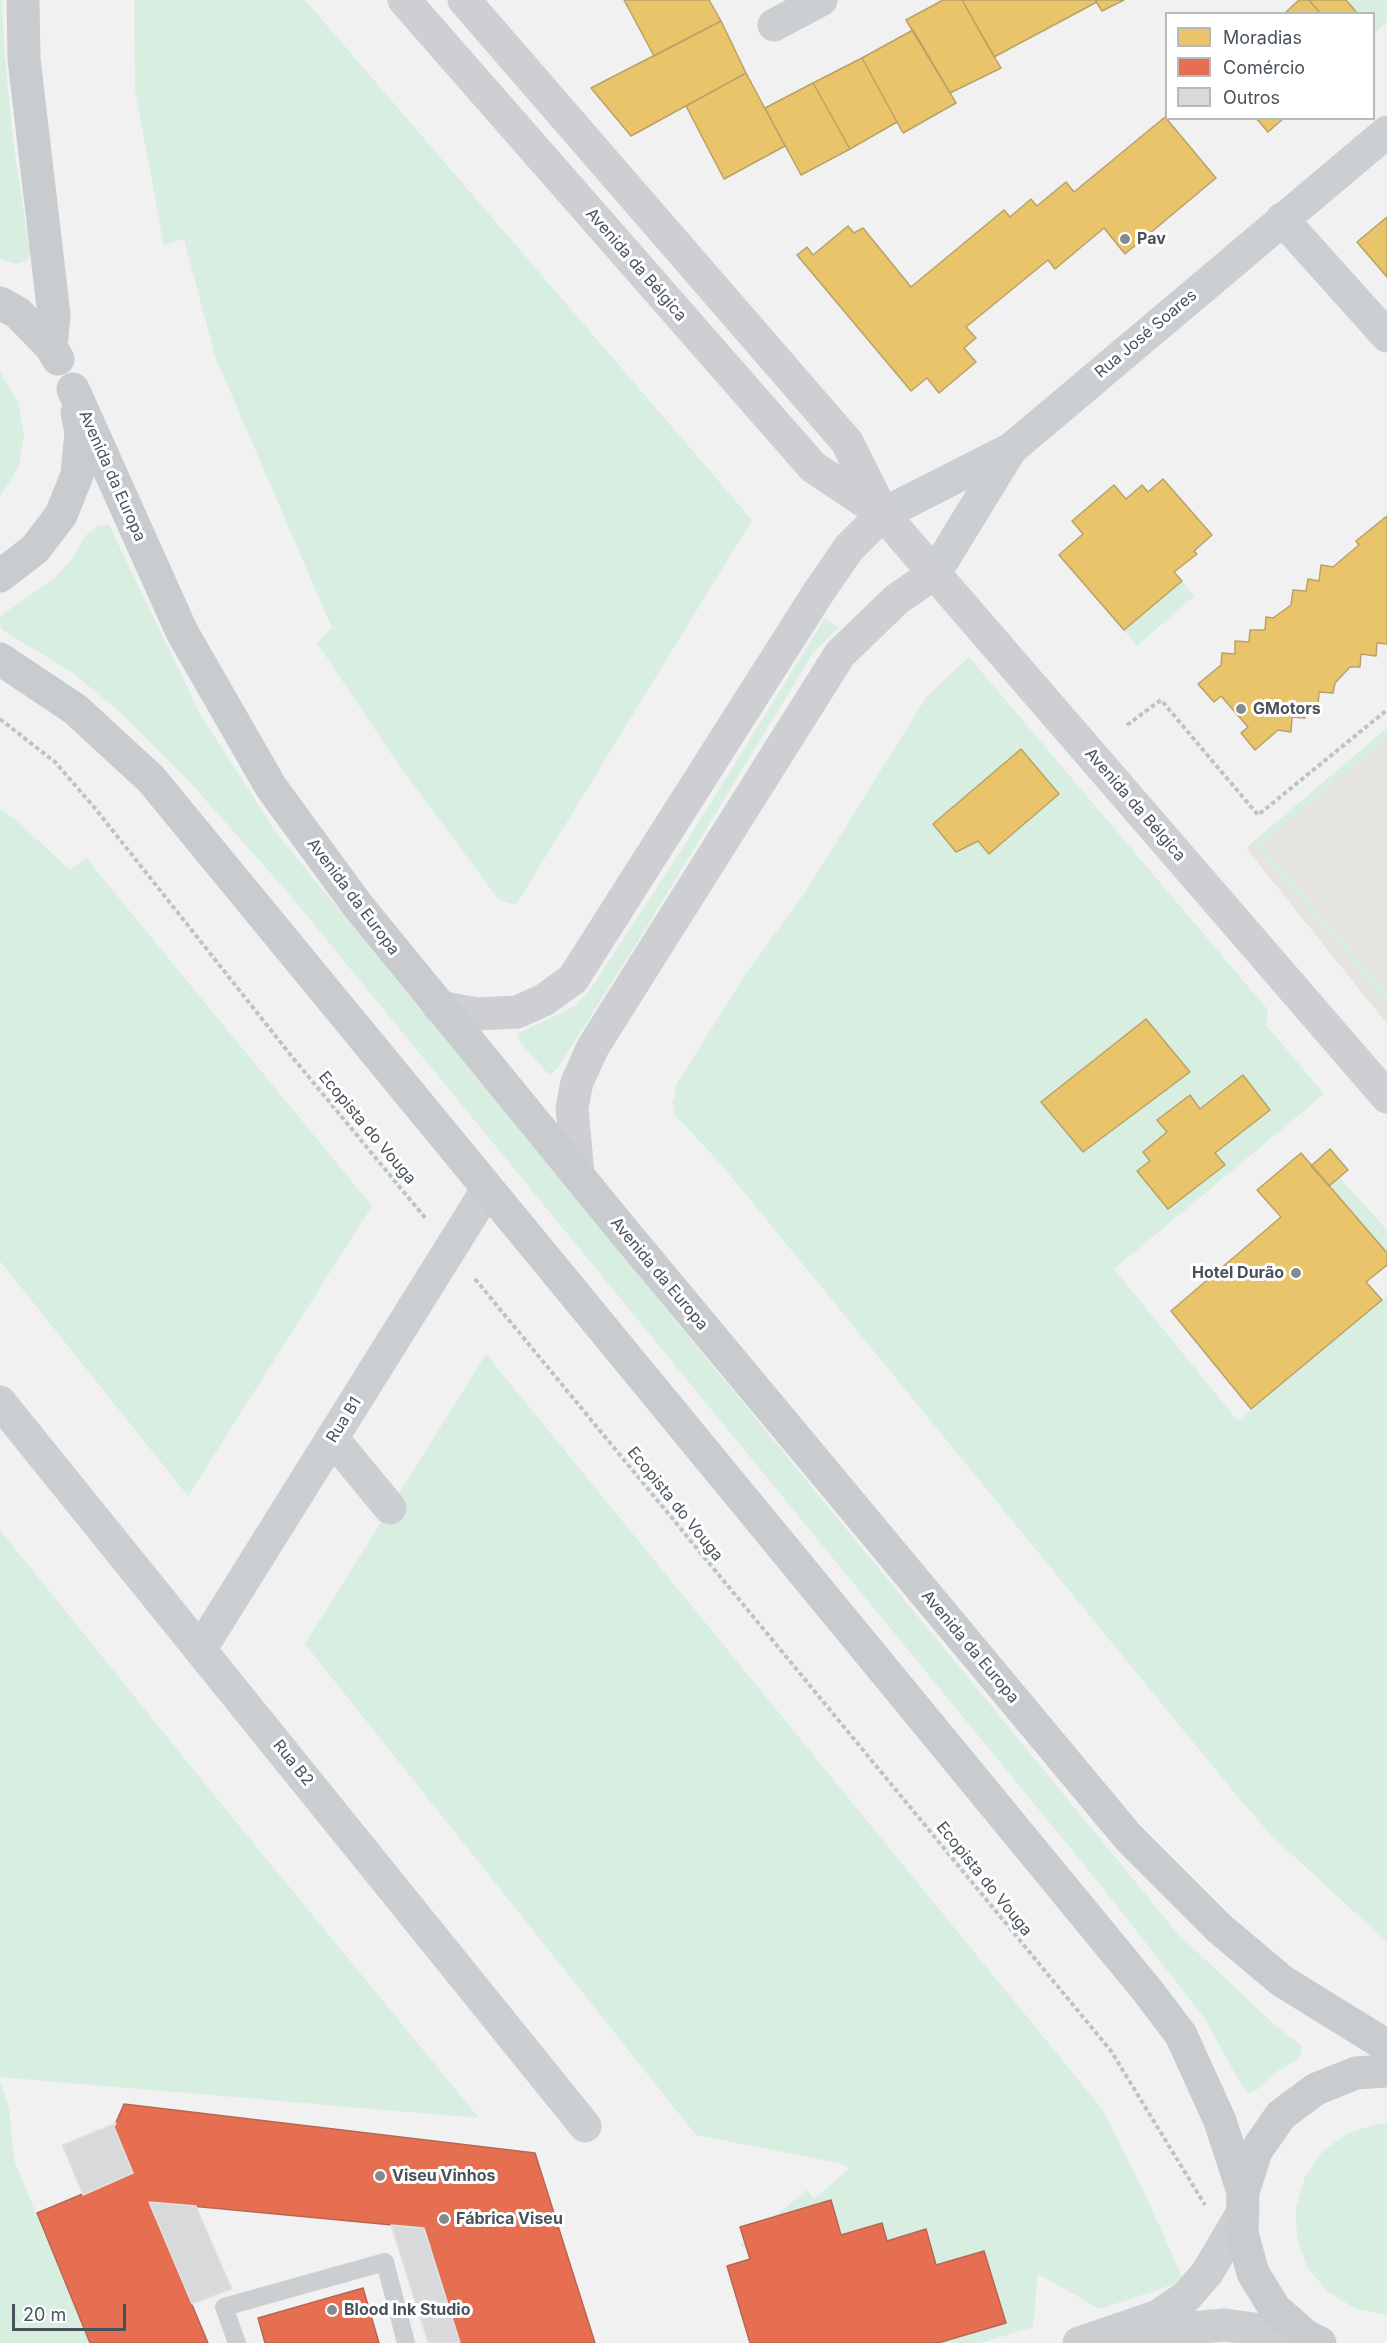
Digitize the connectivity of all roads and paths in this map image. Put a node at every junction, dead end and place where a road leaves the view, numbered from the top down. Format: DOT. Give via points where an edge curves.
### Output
graph roads {
  1 [pos="23,0"];
  2 [pos="404,0"];
  3 [pos="464,0"];
  4 [pos="821,0"];
  5 [pos="774,25"];
  6 [pos="1387,132"];
  7 [pos="1282,219"];
  8 [pos="0,303"];
  9 [pos="1387,336"];
  10 [pos="51,347"];
  11 [pos="73,389"];
  12 [pos="1011,449"];
  13 [pos="883,513"];
  14 [pos="935,573"];
  15 [pos="0,576"];
  16 [pos="0,659"];
  17 [pos="1387,710"];
  18 [pos="0,719"];
  19 [pos="1127,725"];
  20 [pos="439,1007"];
  21 [pos="1387,1096"];
  22 [pos="578,1174"];
  23 [pos="487,1190"];
  24 [pos="450,1249"];
  25 [pos="0,1402"];
  26 [pos="332,1438"];
  27 [pos="390,1508"];
  28 [pos="200,1650"];
  29 [pos="1387,2046"];
  30 [pos="1387,2071"];
  31 [pos="585,2126"];
  32 [pos="1243,2202"];
  33 [pos="1225,2241"];
  34 [pos="1313,2340"];
  35 [pos="1087,2341"];
  36 [pos="237,2343"];
  37 [pos="406,2343"];
  1 -- 10 [label="main road" via="24,59 54,315"];
  2 -- 13 [label="main road, Avenida da Bélgica" via="813,467"];
  3 -- 13 [label="main road, Avenida da Bélgica" via="847,442"];
  4 -- 5 [label="street"];
  6 -- 7 [label="street, Rua José Soares"];
  7 -- 9 [label="street"];
  7 -- 12 [label="street, Rua José Soares"];
  8 -- 10 [label="main road" via="18,313"];
  10 -- 11 [label="main road"];
  11 -- 15 [label="main road" via="81,432 77,475 62,515 35,549"];
  11 -- 20 [label="main road, Avenida da Europa" via="182,632 271,787 358,906"];
  12 -- 13 [label="street"];
  12 -- 14 [label="street"];
  13 -- 14 [label="main road, Avenida da Bélgica"];
  13 -- 20 [label="main road" via="849,548 818,593 573,979 544,1000 517,1012 477,1014"];
  14 -- 21 [label="main road, Avenida da Bélgica"];
  14 -- 22 [label="main road" via="897,599 840,654 593,1047 577,1082 572,1108"];
  16 -- 23 [label="main road" via="75,709 151,779"];
  17 -- 19 [label="path" via="1258,814 1161,700"];
  18 -- 24 [label="path, Ecopista do Vouga" via="55,762 94,807"];
  20 -- 22 [label="main road, Avenida da Europa"];
  22 -- 29 [label="main road, Avenida da Europa" via="1129,1838 1219,1928 1282,1981"];
  23 -- 24 [label="street, Rua B1"];
  23 -- 32 [label="main road" via="1181,2035 1220,2121"];
  24 -- 26 [label="street, Rua B1"];
  24 -- 33 [label="path, Ecopista do Vouga" via="1111,2051"];
  25 -- 28 [label="street, Rua B2"];
  26 -- 27 [label="street"];
  26 -- 28 [label="street, Rua B1"];
  28 -- 31 [label="street, Rua B2"];
  30 -- 32 [label="main road" via="1356,2073 1316,2088 1281,2115 1256,2151"];
  32 -- 33 [label="street"];
  32 -- 34 [label="main road" via="1242,2233 1253,2273 1275,2309"];
  33 -- 35 [label="street" via="1196,2287 1173,2307"];
  34 -- 35 [label="street" via="1256,2327 1208,2325"];
  36 -- 37 [label="lane" via="224,2307 385,2262"];
}
